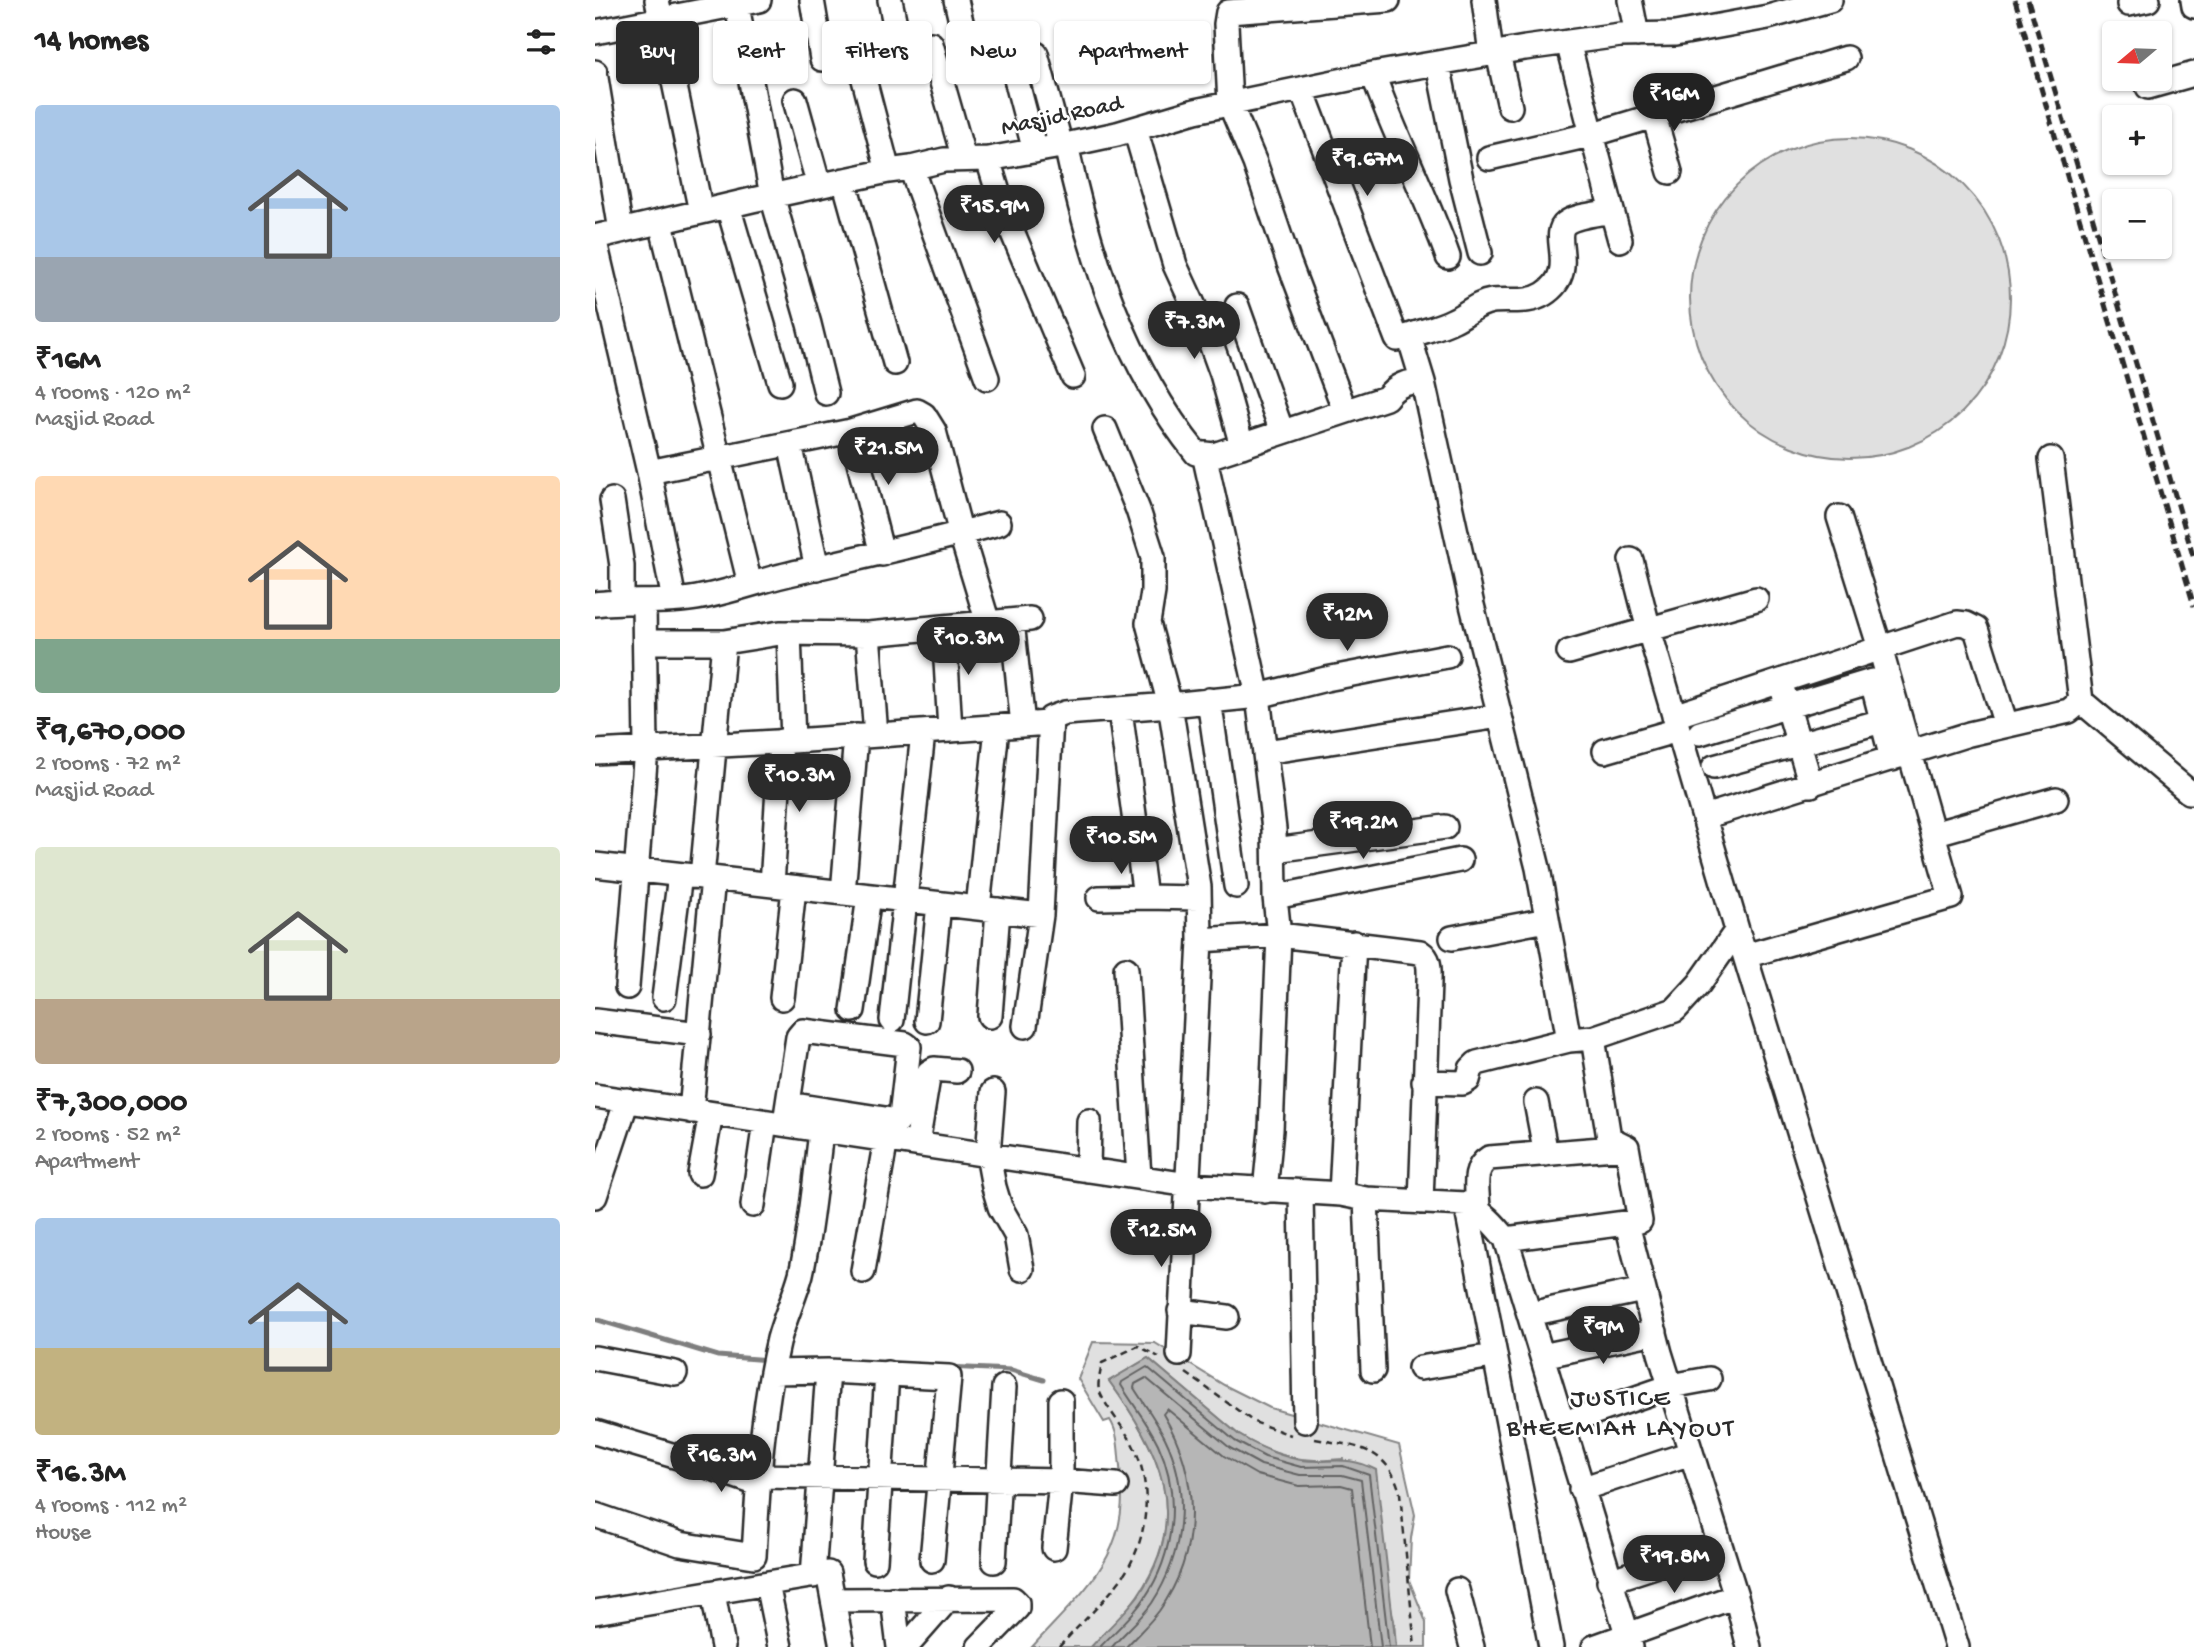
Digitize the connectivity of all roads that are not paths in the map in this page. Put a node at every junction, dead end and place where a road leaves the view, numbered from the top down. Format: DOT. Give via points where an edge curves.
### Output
graph roads {
  1 [pos="812,0"];
  2 [pos="890,0"];
  3 [pos="956,0"];
  4 [pos="1388,0"];
  5 [pos="1484,0"];
  6 [pos="1630,0"];
  7 [pos="2193,0"];
  8 [pos="744,1"];
  9 [pos="1816,2"];
  10 [pos="2194,6"];
  11 [pos="658,10"];
  12 [pos="894,21"];
  13 [pos="961,21"];
  14 [pos="595,32"];
  15 [pos="1637,34"];
  16 [pos="1569,42"];
  17 [pos="932,47"];
  18 [pos="1495,54"];
  19 [pos="822,58"];
  20 [pos="1846,58"];
  21 [pos="1439,64"];
  22 [pos="1040,68"];
  23 [pos="595,72"];
  24 [pos="1373,74"];
  25 [pos="2194,74"];
  26 [pos="2172,80"];
  27 [pos="865,84"];
  28 [pos="1017,84"];
  29 [pos="1303,90"];
  30 [pos="795,100"];
  31 [pos="1230,104"];
  32 [pos="1510,107"];
  33 [pos="1654,116"];
  34 [pos="1135,129"];
  35 [pos="1594,134"];
  36 [pos="1063,146"];
  37 [pos="1035,151"];
  38 [pos="1489,158"];
  39 [pos="964,159"];
  40 [pos="988,159"];
  41 [pos="911,168"];
  42 [pos="888,171"];
  43 [pos="1670,172"];
  44 [pos="845,180"];
  45 [pos="819,186"];
  46 [pos="772,196"];
  47 [pos="728,206"];
  48 [pos="1612,211"];
  49 [pos="701,212"];
  50 [pos="661,223"];
  51 [pos="621,231"];
  52 [pos="595,239"];
  53 [pos="1620,240"];
  54 [pos="1480,253"];
  55 [pos="1448,257"];
  56 [pos="1237,306"];
  57 [pos="1409,336"];
  58 [pos="895,363"];
  59 [pos="1073,376"];
  60 [pos="987,378"];
  61 [pos="1423,382"];
  62 [pos="780,383"];
  63 [pos="825,393"];
  64 [pos="1345,411"];
  65 [pos="1105,429"];
  66 [pos="851,431"];
  67 [pos="1282,432"];
  68 [pos="790,444"];
  69 [pos="1242,446"];
  70 [pos="1204,454"];
  71 [pos="720,459"];
  72 [pos="2052,459"];
  73 [pos="649,472"];
  74 [pos="612,500"];
  75 [pos="1839,517"];
  76 [pos="999,523"];
  77 [pos="961,534"];
  78 [pos="882,554"];
  79 [pos="1631,560"];
  80 [pos="817,568"];
  81 [pos="750,584"];
  82 [pos="1756,599"];
  83 [pos="674,600"];
  84 [pos="633,603"];
  85 [pos="595,604"];
  86 [pos="988,623"];
  87 [pos="944,627"];
  88 [pos="1649,630"];
  89 [pos="789,633"];
  90 [pos="868,634"];
  91 [pos="645,642"];
  92 [pos="723,642"];
  93 [pos="1880,648"];
  94 [pos="1569,652"];
  95 [pos="1447,656"];
  96 [pos="1780,681"];
  97 [pos="1258,696"];
  98 [pos="1209,700"];
  99 [pos="2081,701"];
  100 [pos="1170,705"];
  101 [pos="1788,707"];
  102 [pos="1120,710"];
  103 [pos="1500,716"];
  104 [pos="1891,718"];
  105 [pos="1049,723"];
  106 [pos="2006,725"];
  107 [pos="1023,726"];
  108 [pos="1684,726"];
  109 [pos="997,728"];
  110 [pos="950,730"];
  111 [pos="923,733"];
  112 [pos="866,736"];
  113 [pos="787,741"];
  114 [pos="1799,742"];
  115 [pos="713,746"];
  116 [pos="646,749"];
  117 [pos="1605,751"];
  118 [pos="595,752"];
  119 [pos="1265,752"];
  120 [pos="1902,756"];
  121 [pos="1714,767"];
  122 [pos="1811,785"];
  123 [pos="2194,792"];
  124 [pos="2056,799"];
  125 [pos="1704,817"];
  126 [pos="1445,827"];
  127 [pos="1933,834"];
  128 [pos="1275,850"];
  129 [pos="1460,860"];
  130 [pos="595,865"];
  131 [pos="636,870"];
  132 [pos="698,877"];
  133 [pos="783,886"];
  134 [pos="1236,886"];
  135 [pos="843,893"];
  136 [pos="869,896"];
  137 [pos="1145,897"];
  138 [pos="1275,897"];
  139 [pos="1100,898"];
  140 [pos="1199,898"];
  141 [pos="905,900"];
  142 [pos="939,904"];
  143 [pos="988,909"];
  144 [pos="1041,915"];
  145 [pos="1547,920"];
  146 [pos="1737,930"];
  147 [pos="1279,935"];
  148 [pos="1452,938"];
  149 [pos="1200,940"];
  150 [pos="1354,943"];
  151 [pos="1745,956"];
  152 [pos="1126,970"];
  153 [pos="627,987"];
  154 [pos="664,998"];
  155 [pos="782,998"];
  156 [pos="853,1010"];
  157 [pos="990,1016"];
  158 [pos="892,1020"];
  159 [pos="595,1021"];
  160 [pos="927,1021"];
  161 [pos="1025,1026"];
  162 [pos="699,1034"];
  163 [pos="1593,1038"];
  164 [pos="1569,1040"];
  165 [pos="957,1071"];
  166 [pos="1424,1082"];
  167 [pos="993,1093"];
  168 [pos="595,1096"];
  169 [pos="627,1100"];
  170 [pos="1536,1102"];
  171 [pos="701,1112"];
  172 [pos="779,1117"];
  173 [pos="823,1120"];
  174 [pos="1089,1121"];
  175 [pos="886,1139"];
  176 [pos="917,1144"];
  177 [pos="1627,1147"];
  178 [pos="1546,1154"];
  179 [pos="988,1155"];
  180 [pos="1088,1170"];
  181 [pos="700,1174"];
  182 [pos="1139,1178"];
  183 [pos="1189,1185"];
  184 [pos="1265,1191"];
  185 [pos="1301,1193"];
  186 [pos="1341,1194"];
  187 [pos="595,1196"];
  188 [pos="1366,1199"];
  189 [pos="1421,1202"];
  190 [pos="753,1205"];
  191 [pos="1472,1207"];
  192 [pos="1627,1224"];
  193 [pos="1506,1239"];
  194 [pos="1022,1269"];
  195 [pos="863,1271"];
  196 [pos="1643,1290"];
  197 [pos="1180,1311"];
  198 [pos="1530,1314"];
  199 [pos="1227,1317"];
  200 [pos="1655,1332"];
  201 [pos="1493,1356"];
  202 [pos="1542,1356"];
  203 [pos="595,1358"];
  204 [pos="1174,1360"];
  205 [pos="1420,1368"];
  206 [pos="1373,1370"];
  207 [pos="828,1371"];
  208 [pos="773,1372"];
  209 [pos="675,1373"];
  210 [pos="887,1373"];
  211 [pos="1709,1378"];
  212 [pos="1004,1387"];
  213 [pos="1671,1387"];
  214 [pos="1061,1401"];
  215 [pos="1561,1424"];
  216 [pos="595,1432"];
  217 [pos="1304,1432"];
  218 [pos="1691,1453"];
  219 [pos="820,1477"];
  220 [pos="880,1478"];
  221 [pos="939,1479"];
  222 [pos="759,1480"];
  223 [pos="999,1480"];
  224 [pos="1061,1481"];
  225 [pos="1116,1485"];
  226 [pos="1581,1489"];
  227 [pos="595,1516"];
  228 [pos="1719,1545"];
  229 [pos="1054,1548"];
  230 [pos="754,1556"];
  231 [pos="932,1560"];
  232 [pos="875,1561"];
  233 [pos="994,1561"];
  234 [pos="813,1576"];
  235 [pos="1609,1581"];
  236 [pos="761,1585"];
  237 [pos="1457,1590"];
  238 [pos="712,1593"];
  239 [pos="1736,1596"];
  240 [pos="949,1598"];
  241 [pos="893,1599"];
  242 [pos="833,1600"];
  243 [pos="595,1612"];
  244 [pos="1629,1641"];
  245 [pos="723,1647"];
  246 [pos="780,1647"];
  247 [pos="842,1647"];
  248 [pos="899,1647"];
  249 [pos="906,1647"];
  250 [pos="979,1647"];
  251 [pos="1472,1647"];
  252 [pos="1551,1647"];
  253 [pos="1594,1647"];
  254 [pos="1749,1647"];
  255 [pos="1957,1647"];
  1 -- 19 [label="street"];
  2 -- 12 [label="street"];
  3 -- 13 [label="street"];
  4 -- 31 [label="street" via="1228,12"];
  5 -- 18 [label="street"];
  6 -- 15 [label="street"];
  7 -- 10 [label="street"];
  8 -- 11 [label="street"];
  8 -- 46 [label="street"];
  9 -- 15 [label="street, Masjid Road" via="1768,17 1675,34"];
  11 -- 14 [label="street"];
  11 -- 49 [label="street"];
  15 -- 16 [label="street, Masjid Road"];
  16 -- 18 [label="street, Masjid Road"];
  16 -- 35 [label="street"];
  17 -- 39 [label="street"];
  18 -- 21 [label="street, Masjid Road"];
  18 -- 32 [label="street"];
  20 -- 33 [label="street"];
  21 -- 24 [label="street, Masjid Road"];
  21 -- 54 [label="street"];
  22 -- 36 [label="street"];
  23 -- 51 [label="street"];
  24 -- 29 [label="street, Masjid Road"];
  24 -- 55 [label="street"];
  25 -- 26 [label="street"];
  27 -- 42 [label="street"];
  28 -- 37 [label="street"];
  29 -- 31 [label="street, Masjid Road"];
  29 -- 57 [label="street" via="1397,339"];
  30 -- 45 [label="street"];
  31 -- 34 [label="street, Masjid Road"];
  31 -- 64 [label="street"];
  33 -- 35 [label="street"];
  33 -- 43 [label="street"];
  34 -- 36 [label="street, Masjid Road"];
  34 -- 69 [label="street" via="1175,265 1214,352"];
  35 -- 38 [label="street"];
  35 -- 48 [label="street"];
  36 -- 37 [label="street, Masjid Road"];
  36 -- 70 [label="street" via="1100,271 1144,377 1179,432 1196,453"];
  37 -- 40 [label="street, Masjid Road"];
  39 -- 40 [label="street, Masjid Road"];
  39 -- 41 [label="street, Masjid Road"];
  40 -- 59 [label="street" via="1004,212"];
  41 -- 42 [label="street, Masjid Road"];
  41 -- 60 [label="street"];
  42 -- 44 [label="street, Masjid Road"];
  44 -- 45 [label="street, Masjid Road"];
  44 -- 58 [label="street"];
  45 -- 46 [label="street, Masjid Road"];
  46 -- 47 [label="street, Masjid Road"];
  46 -- 63 [label="street"];
  47 -- 49 [label="street, Masjid Road"];
  47 -- 62 [label="street"];
  48 -- 53 [label="street"];
  48 -- 57 [label="street" via="1564,224 1560,232 1564,266 1557,284 1543,295 1477,305 1454,321"];
  49 -- 50 [label="street, Masjid Road"];
  50 -- 51 [label="street, Masjid Road"];
  50 -- 71 [label="street"];
  51 -- 52 [label="street, Masjid Road"];
  52 -- 73 [label="street"];
  56 -- 67 [label="street"];
  57 -- 61 [label="street"];
  61 -- 64 [label="street" via="1409,381 1386,398"];
  61 -- 103 [label="street"];
  64 -- 67 [label="street"];
  65 -- 100 [label="street" via="1153,557 1147,624"];
  66 -- 68 [label="street"];
  66 -- 77 [label="street" via="917,411 924,415 934,431"];
  66 -- 78 [label="street"];
  67 -- 69 [label="street"];
  68 -- 71 [label="street"];
  68 -- 80 [label="street"];
  69 -- 70 [label="street"];
  70 -- 97 [label="street"];
  71 -- 73 [label="street"];
  71 -- 81 [label="street"];
  72 -- 99 [label="street"];
  73 -- 83 [label="street"];
  74 -- 84 [label="street"];
  75 -- 93 [label="street"];
  76 -- 77 [label="street"];
  77 -- 78 [label="street"];
  77 -- 86 [label="street"];
  78 -- 80 [label="street"];
  79 -- 88 [label="street"];
  80 -- 81 [label="street"];
  81 -- 83 [label="street"];
  82 -- 88 [label="street"];
  83 -- 84 [label="street"];
  84 -- 85 [label="street"];
  84 -- 91 [label="street"];
  86 -- 87 [label="street"];
  86 -- 107 [label="street" via="1021,620"];
  87 -- 90 [label="street"];
  87 -- 110 [label="street"];
  88 -- 94 [label="street"];
  88 -- 108 [label="street"];
  89 -- 90 [label="street"];
  89 -- 92 [label="street"];
  89 -- 113 [label="street"];
  90 -- 112 [label="street"];
  91 -- 92 [label="street"];
  91 -- 116 [label="street"];
  92 -- 115 [label="street"];
  93 -- 96 [label="street"];
  93 -- 104 [label="street"];
  93 -- 106 [label="street" via="1957,623 1976,629"];
  95 -- 97 [label="street"];
  96 -- 101 [label="street"];
  96 -- 108 [label="street"];
  97 -- 98 [label="street"];
  97 -- 119 [label="street"];
  98 -- 100 [label="street"];
  98 -- 134 [label="street"];
  99 -- 106 [label="street" via="2069,711"];
  99 -- 123 [label="street"];
  100 -- 102 [label="street"];
  100 -- 140 [label="street"];
  101 -- 104 [label="street" via="1872,681"];
  101 -- 108 [label="street"];
  101 -- 114 [label="street"];
  102 -- 105 [label="street" via="1065,713"];
  102 -- 137 [label="street"];
  103 -- 119 [label="street"];
  103 -- 145 [label="street"];
  104 -- 114 [label="street"];
  104 -- 120 [label="street"];
  105 -- 107 [label="street"];
  105 -- 144 [label="street"];
  106 -- 120 [label="street"];
  107 -- 109 [label="street"];
  108 -- 117 [label="street"];
  108 -- 125 [label="street"];
  109 -- 110 [label="street"];
  109 -- 143 [label="street"];
  110 -- 111 [label="street"];
  111 -- 112 [label="street"];
  111 -- 141 [label="street"];
  112 -- 113 [label="street"];
  112 -- 135 [label="street"];
  113 -- 115 [label="street"];
  113 -- 133 [label="street"];
  114 -- 121 [label="street"];
  114 -- 122 [label="street"];
  115 -- 116 [label="street"];
  115 -- 132 [label="street"];
  116 -- 118 [label="street"];
  116 -- 131 [label="street"];
  119 -- 128 [label="street"];
  120 -- 122 [label="street"];
  120 -- 127 [label="street"];
  122 -- 125 [label="street"];
  124 -- 127 [label="street"];
  125 -- 146 [label="street"];
  126 -- 128 [label="street"];
  127 -- 151 [label="street" via="1951,897"];
  128 -- 138 [label="street"];
  129 -- 138 [label="street"];
  130 -- 131 [label="street"];
  131 -- 132 [label="street"];
  131 -- 153 [label="street"];
  132 -- 133 [label="street"];
  132 -- 154 [label="street"];
  132 -- 162 [label="street"];
  133 -- 135 [label="street"];
  133 -- 155 [label="street"];
  135 -- 136 [label="street"];
  136 -- 141 [label="street"];
  136 -- 156 [label="street"];
  137 -- 139 [label="street"];
  137 -- 140 [label="street"];
  138 -- 147 [label="street"];
  140 -- 149 [label="street"];
  141 -- 142 [label="street"];
  141 -- 158 [label="street"];
  142 -- 143 [label="street"];
  142 -- 160 [label="street"];
  143 -- 144 [label="street"];
  143 -- 157 [label="street"];
  144 -- 161 [label="street"];
  145 -- 148 [label="street"];
  145 -- 164 [label="street"];
  146 -- 151 [label="street"];
  146 -- 163 [label="street" via="1675,1010"];
  147 -- 149 [label="street"];
  147 -- 150 [label="street"];
  147 -- 184 [label="street"];
  149 -- 183 [label="street"];
  150 -- 166 [label="street" via="1426,956"];
  150 -- 186 [label="street"];
  151 -- 255 [label="street"];
  152 -- 182 [label="street"];
  159 -- 162 [label="street"];
  162 -- 171 [label="street"];
  163 -- 164 [label="street"];
  163 -- 177 [label="street" via="1609,1138"];
  164 -- 166 [label="street" via="1478,1063 1463,1083"];
  165 -- 176 [label="street" via="929,1072"];
  166 -- 189 [label="street"];
  167 -- 179 [label="street"];
  168 -- 169 [label="street"];
  169 -- 171 [label="street"];
  169 -- 187 [label="street"];
  170 -- 178 [label="street"];
  171 -- 172 [label="street"];
  171 -- 181 [label="street"];
  172 -- 173 [label="street"];
  172 -- 173 [label="street" via="803,1031 909,1047 898,1121"];
  172 -- 190 [label="street"];
  173 -- 175 [label="street"];
  173 -- 208 [label="street" via="801,1274"];
  174 -- 180 [label="street"];
  175 -- 176 [label="street"];
  175 -- 195 [label="street"];
  176 -- 179 [label="street"];
  177 -- 178 [label="street"];
  177 -- 192 [label="street" via="1640,1221"];
  178 -- 191 [label="street" via="1489,1158 1481,1163"];
  179 -- 180 [label="street"];
  179 -- 194 [label="street" via="993,1187 1016,1235"];
  180 -- 182 [label="street"];
  182 -- 183 [label="street"];
  183 -- 184 [label="street"];
  183 -- 197 [label="street"];
  184 -- 185 [label="street"];
  185 -- 186 [label="street"];
  185 -- 217 [label="street"];
  186 -- 188 [label="street"];
  188 -- 189 [label="street"];
  188 -- 206 [label="street"];
  189 -- 191 [label="street"];
  191 -- 193 [label="street"];
  191 -- 201 [label="street"];
  192 -- 193 [label="street"];
  192 -- 196 [label="street"];
  193 -- 198 [label="street"];
  196 -- 198 [label="street"];
  196 -- 200 [label="street"];
  197 -- 199 [label="street"];
  197 -- 204 [label="street"];
  198 -- 202 [label="street"];
  200 -- 202 [label="street"];
  200 -- 213 [label="street"];
  201 -- 205 [label="street"];
  201 -- 252 [label="street"];
  202 -- 215 [label="street"];
  203 -- 209 [label="street"];
  207 -- 208 [label="street"];
  207 -- 210 [label="street"];
  207 -- 219 [label="street"];
  208 -- 222 [label="street"];
  210 -- 220 [label="street"];
  210 -- 221 [label="street" via="949,1377"];
  211 -- 213 [label="street"];
  212 -- 223 [label="street"];
  213 -- 215 [label="street"];
  213 -- 218 [label="street"];
  214 -- 224 [label="street"];
  215 -- 226 [label="street"];
  216 -- 222 [label="street"];
  218 -- 226 [label="street"];
  218 -- 228 [label="street"];
  219 -- 220 [label="street"];
  219 -- 222 [label="street"];
  219 -- 234 [label="street"];
  220 -- 221 [label="street"];
  220 -- 232 [label="street"];
  221 -- 223 [label="street"];
  221 -- 231 [label="street"];
  222 -- 230 [label="street"];
  223 -- 224 [label="street"];
  223 -- 233 [label="street"];
  224 -- 225 [label="street"];
  224 -- 229 [label="street"];
  226 -- 235 [label="street"];
  227 -- 230 [label="street" via="680,1544"];
  228 -- 235 [label="street"];
  228 -- 239 [label="street"];
  230 -- 236 [label="street"];
  234 -- 236 [label="street"];
  234 -- 242 [label="street" via="828,1573"];
  235 -- 244 [label="street"];
  236 -- 238 [label="street"];
  236 -- 246 [label="street"];
  237 -- 251 [label="street"];
  238 -- 243 [label="street"];
  238 -- 245 [label="street"];
  239 -- 244 [label="street"];
  239 -- 254 [label="street"];
  240 -- 241 [label="street"];
  240 -- 249 [label="street"];
  240 -- 250 [label="street" via="1013,1599 1017,1603"];
  241 -- 242 [label="street"];
  241 -- 248 [label="street"];
  242 -- 247 [label="street"];
  244 -- 253 [label="street"];
}
